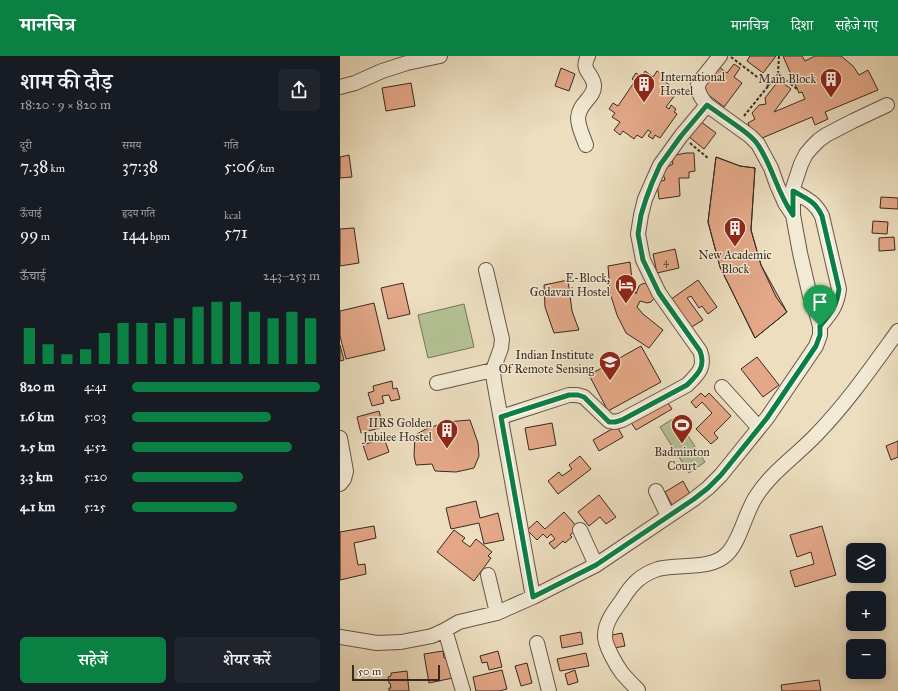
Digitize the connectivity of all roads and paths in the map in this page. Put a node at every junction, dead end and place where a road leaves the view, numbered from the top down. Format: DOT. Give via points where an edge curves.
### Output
graph roads {
  1 [pos="440,56"];
  2 [pos="588,56"];
  3 [pos="720,56"];
  4 [pos="730,56"];
  5 [pos="779,56"];
  6 [pos="778,74"];
  7 [pos="768,86"];
  8 [pos="340,87"];
  9 [pos="797,90"];
  10 [pos="707,105"];
  11 [pos="887,105"];
  12 [pos="737,126"];
  13 [pos="681,136"];
  14 [pos="586,145"];
  15 [pos="709,159"];
  16 [pos="793,191"];
  17 [pos="793,215"];
  18 [pos="486,270"];
  19 [pos="820,326"];
  20 [pos="898,330"];
  21 [pos="493,370"];
  22 [pos="437,383"];
  23 [pos="722,387"];
  24 [pos="501,417"];
  25 [pos="759,428"];
  26 [pos="340,438"];
  27 [pos="340,484"];
  28 [pos="656,492"];
  29 [pos="668,516"];
  30 [pos="580,530"];
  31 [pos="596,565"];
  32 [pos="488,576"];
  33 [pos="533,597"];
  34 [pos="497,613"];
  35 [pos="445,630"];
  36 [pos="340,637"];
  37 [pos="536,643"];
  38 [pos="638,690"];
  39 [pos="463,691"];
  40 [pos="548,691"];
  1 -- 8 [label="street" via="382,71"];
  2 -- 14 [label="street" via="586,68 594,85 593,92 578,116"];
  3 -- 10 [label="street" via="698,85 701,97"];
  4 -- 7 [label="path"];
  5 -- 6 [label="path"];
  6 -- 7 [label="path"];
  6 -- 9 [label="path"];
  7 -- 12 [label="path"];
  10 -- 12 [label="street"];
  10 -- 13 [label="street"];
  11 -- 16 [label="street" via="826,135 815,144 801,164"];
  12 -- 17 [label="street" via="758,144"];
  13 -- 15 [label="path"];
  13 -- 24 [label="street" via="660,165 652,183 641,215 638,234 643,260 659,293 700,351 703,359 696,377 687,385 615,422 609,422 584,397 578,395 569,395"];
  16 -- 17 [label="street"];
  16 -- 19 [label="street" via="810,200 822,216 839,289 838,300"];
  17 -- 19 [label="street" via="810,296"];
  18 -- 21 [label="street" via="502,338 502,348"];
  19 -- 25 [label="street" via="816,346"];
  20 -- 38 [label="street" via="840,408 757,495 732,549 726,555 709,564 659,569 633,583 611,616 605,635 607,646 621,672"];
  21 -- 22 [label="street"];
  21 -- 24 [label="street"];
  23 -- 25 [label="street"];
  24 -- 33 [label="street"];
  25 -- 29 [label="street" via="708,488"];
  26 -- 27 [label="street" via="346,471"];
  28 -- 29 [label="street"];
  29 -- 31 [label="street"];
  30 -- 31 [label="street"];
  31 -- 33 [label="street"];
  32 -- 34 [label="street"];
  33 -- 34 [label="street"];
  34 -- 35 [label="street" via="459,622"];
  35 -- 36 [label="street" via="432,636 401,642 377,643"];
  35 -- 39 [label="street"];
  37 -- 40 [label="street"];
}
